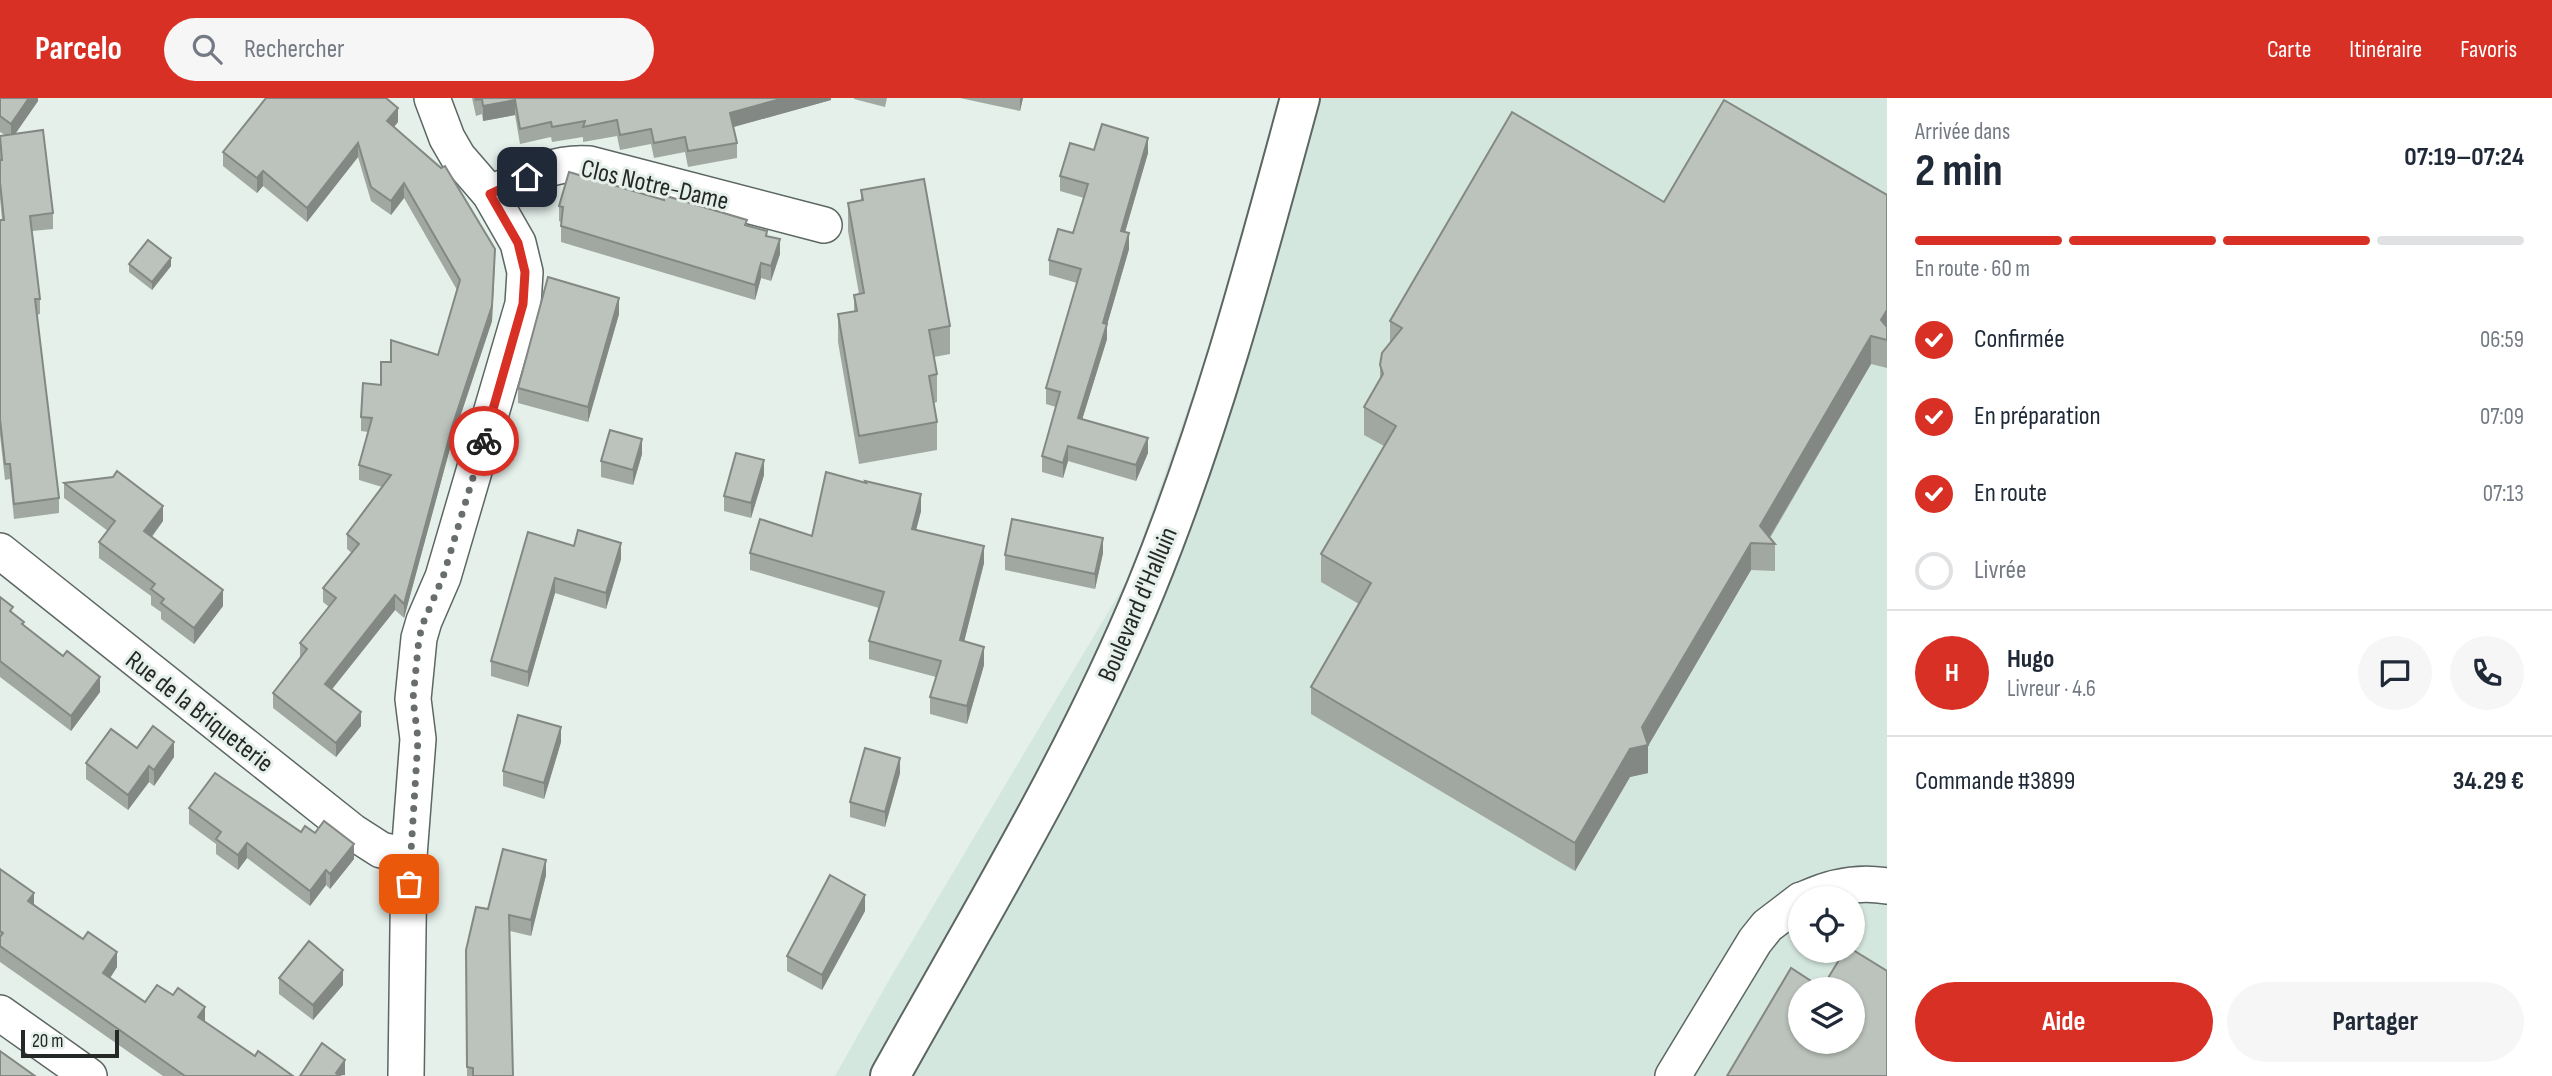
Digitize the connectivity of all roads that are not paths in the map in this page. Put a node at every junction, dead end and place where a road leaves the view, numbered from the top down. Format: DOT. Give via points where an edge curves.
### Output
graph roads {
  1 [pos="432,98"];
  2 [pos="1300,98"];
  3 [pos="490,194"];
  4 [pos="824,225"];
  5 [pos="0,551"];
  6 [pos="409,856"];
  7 [pos="1843,886"];
  8 [pos="1887,886"];
  9 [pos="1788,910"];
  10 [pos="0,1013"];
  11 [pos="89,1076"];
  12 [pos="406,1076"];
  13 [pos="890,1076"];
  14 [pos="1673,1076"];
  1 -- 3 [label="street" via="453,147"];
  2 -- 13 [label="main road, Boulevard d'Halluin" via="1225,366 1146,589 1059,771"];
  3 -- 4 [label="street, Clos Notre-Dame" via="549,168 589,164"];
  3 -- 6 [label="street" via="522,256 523,304 443,577 419,638 413,699 418,739"];
  5 -- 6 [label="street, Rue de la Briqueterie" via="353,832 381,850"];
  6 -- 12 [label="street"];
  7 -- 8 [label="street"];
  9 -- 14 [label="street" via="1755,941"];
  10 -- 11 [label="street"];
}
